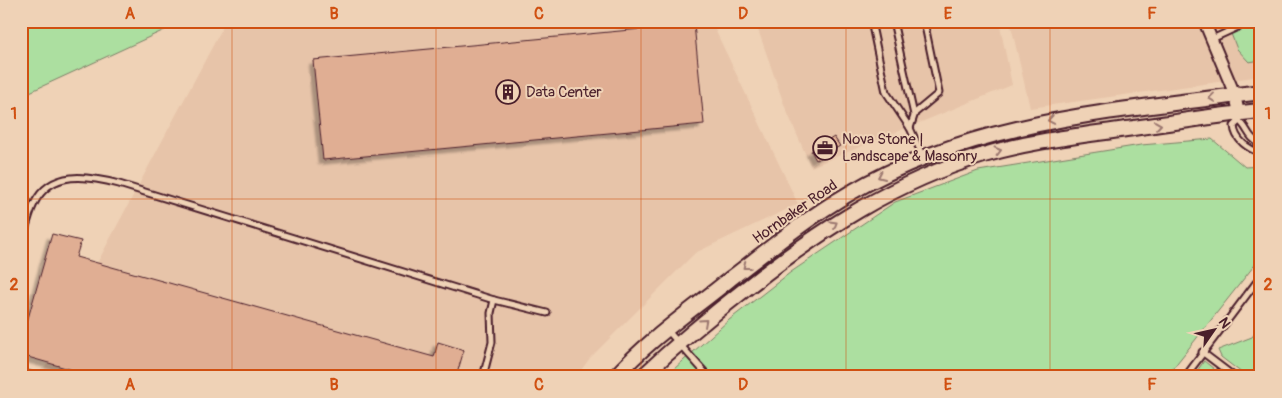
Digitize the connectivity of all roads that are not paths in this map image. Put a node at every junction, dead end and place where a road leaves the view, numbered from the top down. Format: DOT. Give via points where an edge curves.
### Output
graph roads {
  1 [pos="871,21"];
  2 [pos="894,21"];
  3 [pos="924,21"];
  4 [pos="1204,21"];
  5 [pos="1252,21"];
  6 [pos="1211,39"];
  7 [pos="1261,92"];
  8 [pos="1235,95"];
  9 [pos="1261,111"];
  10 [pos="914,116"];
  11 [pos="1239,117"];
  12 [pos="910,128"];
  13 [pos="1261,144"];
  14 [pos="1261,152"];
  15 [pos="923,157"];
  16 [pos="21,245"];
  17 [pos="1261,276"];
  18 [pos="494,300"];
  19 [pos="547,313"];
  20 [pos="667,330"];
  21 [pos="678,343"];
  22 [pos="1202,352"];
  23 [pos="21,372"];
  24 [pos="36,377"];
  25 [pos="483,377"];
  26 [pos="615,377"];
  27 [pos="642,377"];
  28 [pos="709,377"];
  29 [pos="1185,377"];
  30 [pos="1235,377"];
  1 -- 12 [label="lane" via="886,92"];
  2 -- 10 [label="lane"];
  3 -- 10 [label="lane" via="939,93"];
  4 -- 6 [label="street"];
  5 -- 6 [label="lane"];
  6 -- 8 [label="street"];
  7 -- 8 [label="main road, Hornbaker Road"];
  8 -- 11 [label="street"];
  8 -- 15 [label="main road, Hornbaker Road, one-way" via="1054,120 994,133"];
  9 -- 11 [label="main road, Hornbaker Road"];
  10 -- 12 [label="lane"];
  11 -- 13 [label="lane" via="1249,136"];
  11 -- 14 [label="lane" via="1234,126 1238,138 1248,148"];
  21 -- 11 [label="main road, Hornbaker Road, one-way" via="828,227 872,201 928,175 1029,143"];
  12 -- 15 [label="lane"];
  15 -- 20 [label="main road, Hornbaker Road, one-way" via="851,192 800,225"];
  16 -- 18 [label="lane" via="33,205 42,192 64,178 95,178"];
  17 -- 22 [label="lane"];
  18 -- 19 [label="lane"];
  18 -- 25 [label="lane" via="492,342"];
  20 -- 21 [label="lane"];
  20 -- 26 [label="main road, Hornbaker Road"];
  21 -- 27 [label="main road, Hornbaker Road"];
  21 -- 28 [label="lane"];
  22 -- 29 [label="lane"];
  22 -- 30 [label="lane"];
  23 -- 24 [label="lane"];
}
